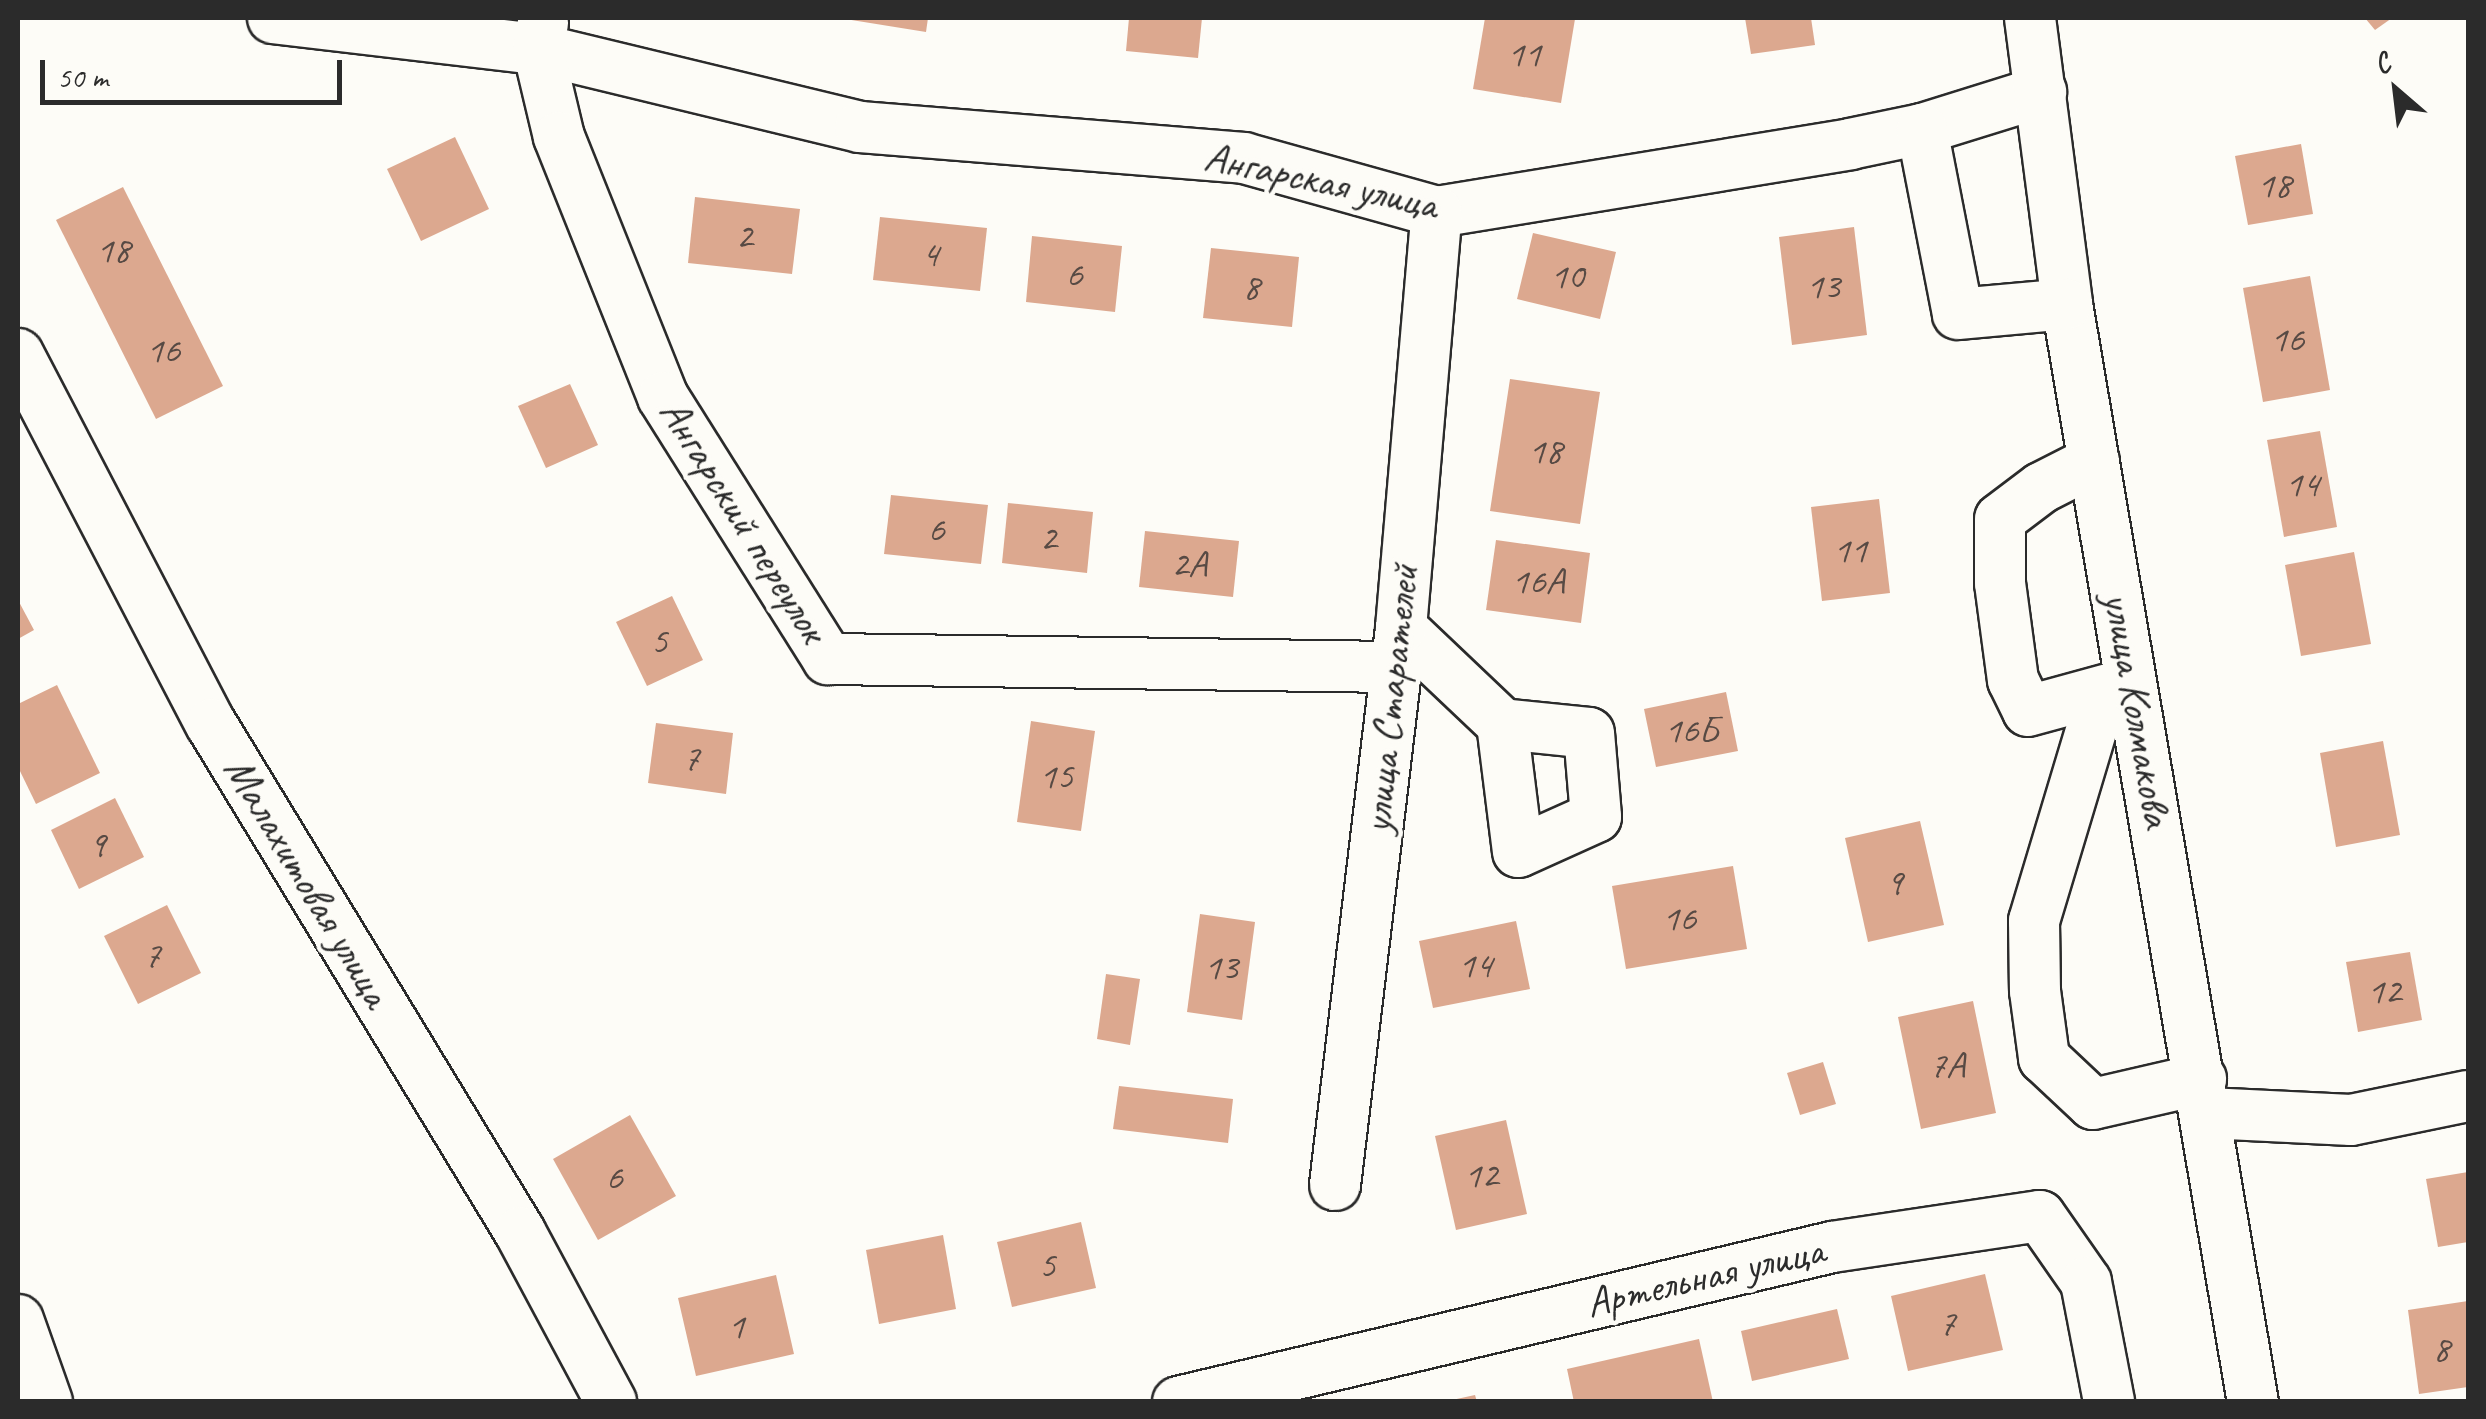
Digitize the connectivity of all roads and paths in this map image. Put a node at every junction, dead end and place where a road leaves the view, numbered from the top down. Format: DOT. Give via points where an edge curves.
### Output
graph roads {
  1 [pos="272,18"];
  2 [pos="2030,18"];
  3 [pos="541,33"];
  4 [pos="2042,92"];
  5 [pos="1922,129"];
  6 [pos="1437,212"];
  7 [pos="2067,304"];
  8 [pos="18,354"];
  9 [pos="2094,461"];
  10 [pos="1399,647"];
  11 [pos="2118,687"];
  12 [pos="1502,724"];
  13 [pos="2204,1096"];
  14 [pos="2468,1096"];
  15 [pos="1334,1185"];
  16 [pos="18,1320"];
  17 [pos="1276,1389"];
  18 [pos="47,1402"];
  19 [pos="611,1402"];
  20 [pos="1178,1402"];
  21 [pos="2109,1402"];
  22 [pos="2253,1402"];
  1 -- 3 [label="street, Ангарская улица"];
  2 -- 4 [label="street, улица Колмакова"];
  3 -- 6 [label="street, Ангарская улица" via="860,126 1244,158"];
  3 -- 10 [label="street, Ангарский переулок" via="559,137 663,397 828,659"];
  4 -- 5 [label="street, Ангарская улица"];
  4 -- 7 [label="street, улица Колмакова"];
  5 -- 6 [label="street, Ангарская улица"];
  5 -- 7 [label="street" via="1958,314"];
  6 -- 10 [label="street, улица Старателей"];
  7 -- 9 [label="street, улица Колмакова"];
  8 -- 19 [label="street, Малахитовая улица" via="211,724 520,1232"];
  9 -- 11 [label="street, улица Колмакова"];
  9 -- 11 [label="street" via="2000,519 2000,583 2013,680 2028,711"];
  10 -- 12 [label="street"];
  10 -- 15 [label="street, улица Старателей"];
  11 -- 13 [label="street, улица Колмакова"];
  11 -- 13 [label="street" via="2034,921 2044,1058 2092,1104"];
  13 -- 14 [label="street" via="2350,1120"];
  13 -- 22 [label="street, улица Колмакова"];
  16 -- 18 [label="street"];
  17 -- 20 [label="street, Артельная улица"];
  17 -- 21 [label="street, Артельная улица" via="1832,1247 2040,1216 2086,1282"];
}
